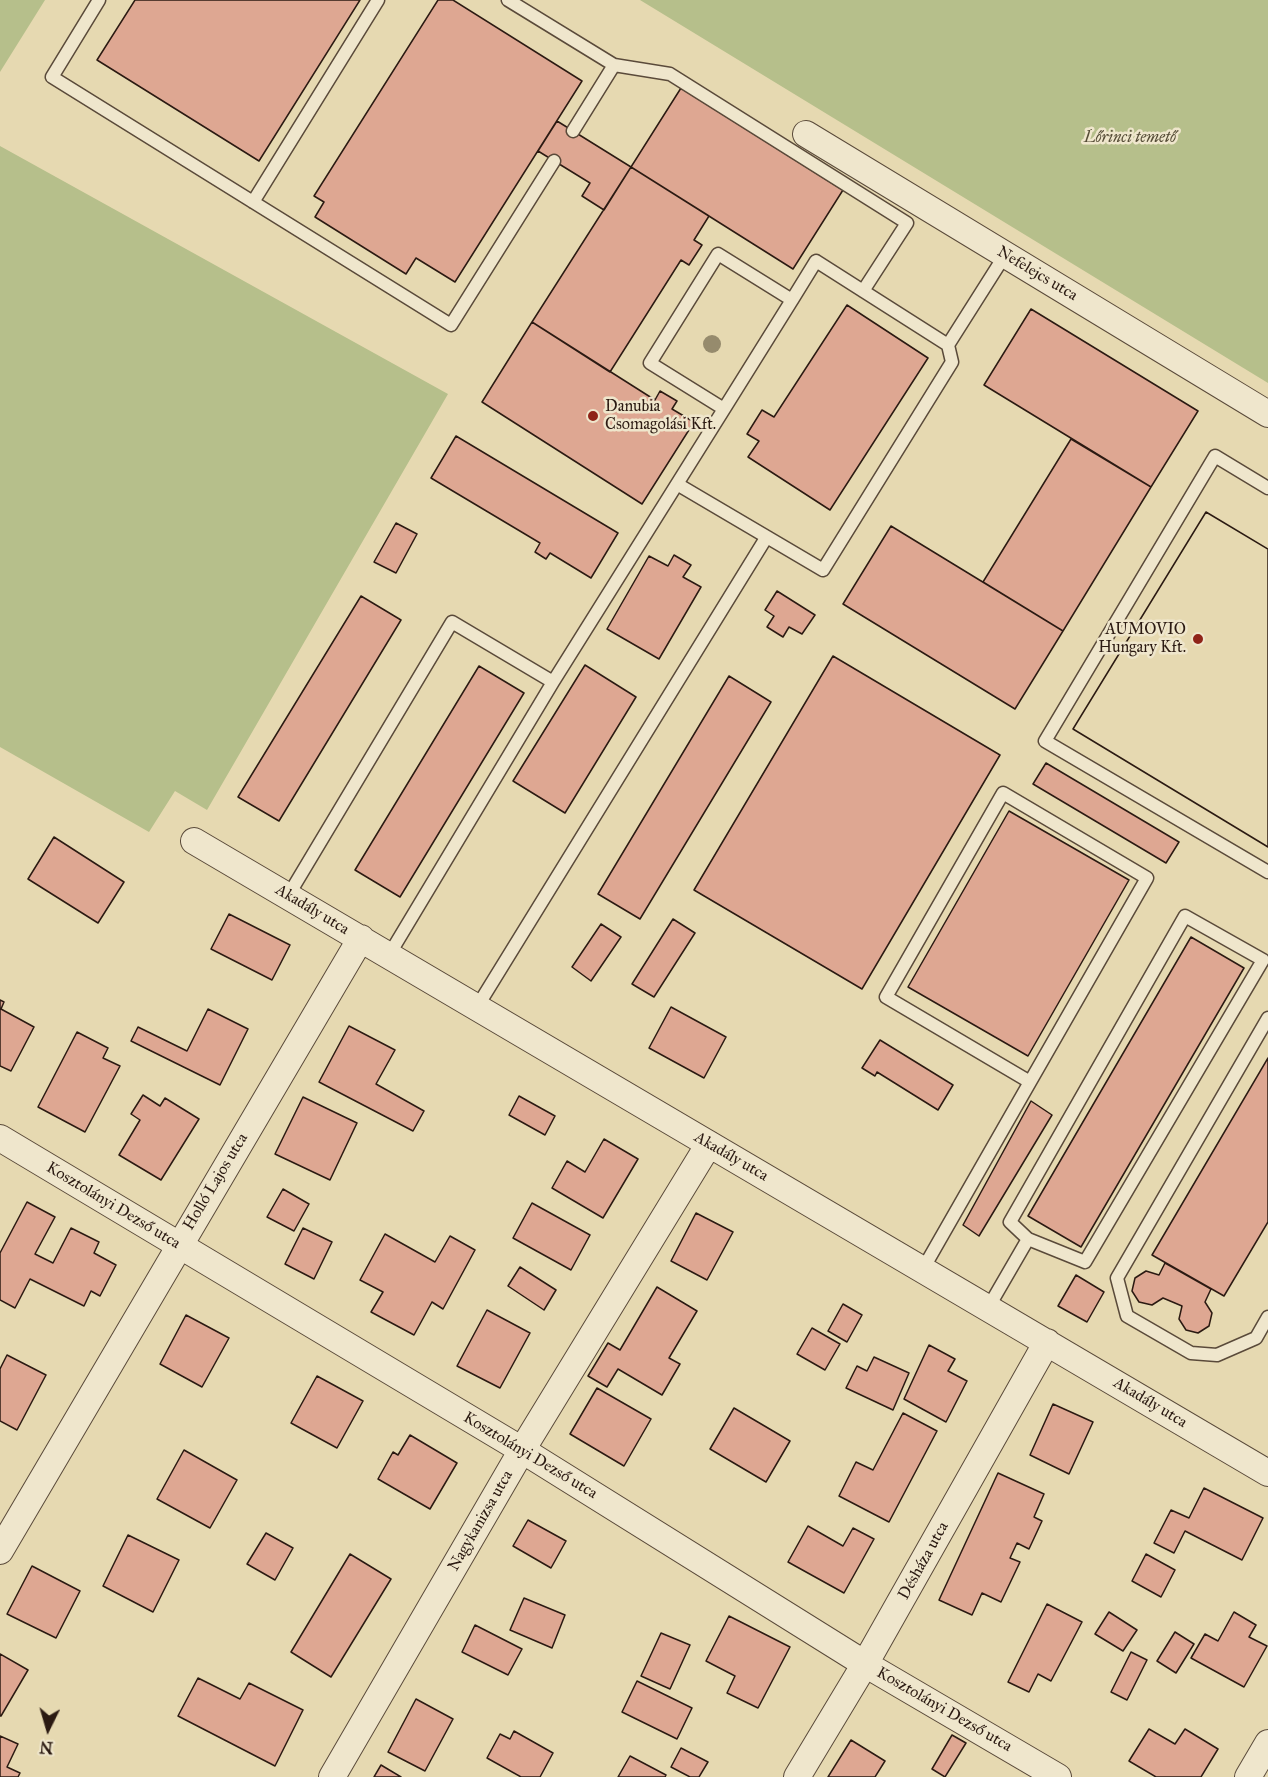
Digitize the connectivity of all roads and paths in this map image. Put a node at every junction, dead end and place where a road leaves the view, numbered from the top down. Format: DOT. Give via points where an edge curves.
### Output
graph roads {
  1 [pos="99,0"];
  2 [pos="378,0"];
  3 [pos="508,0"];
  4 [pos="614,65"];
  5 [pos="573,131"];
  6 [pos="806,134"];
  7 [pos="554,161"];
  8 [pos="253,202"];
  9 [pos="1005,255"];
  10 [pos="863,291"];
  11 [pos="792,300"];
  12 [pos="948,345"];
  13 [pos="724,409"];
  14 [pos="1268,414"];
  15 [pos="677,484"];
  16 [pos="1268,488"];
  17 [pos="766,538"];
  18 [pos="554,682"];
  19 [pos="194,840"];
  20 [pos="1268,872"];
  21 [pos="288,896"];
  22 [pos="360,938"];
  23 [pos="389,955"];
  24 [pos="477,1007"];
  25 [pos="1268,1018"];
  26 [pos="1030,1082"];
  27 [pos="0,1138"];
  28 [pos="709,1144"];
  29 [pos="1028,1239"];
  30 [pos="179,1246"];
  31 [pos="923,1269"];
  32 [pos="988,1308"];
  33 [pos="1268,1317"];
  34 [pos="1256,1338"];
  35 [pos="1047,1342"];
  36 [pos="1268,1346"];
  37 [pos="522,1450"];
  38 [pos="1268,1473"];
  39 [pos="0,1551"];
  40 [pos="866,1664"];
  41 [pos="1268,1743"];
  42 [pos="332,1777"];
  43 [pos="797,1777"];
  44 [pos="1058,1777"];
  45 [pos="1248,1777"];
  1 -- 8 [label="lane" via="52,77"];
  2 -- 8 [label="lane"];
  3 -- 4 [label="lane"];
  4 -- 5 [label="lane"];
  4 -- 10 [label="lane" via="670,74 907,223"];
  6 -- 9 [label="street, Nefelejcs utca"];
  7 -- 8 [label="lane" via="451,325"];
  9 -- 12 [label="lane"];
  9 -- 14 [label="street, Nefelejcs utca"];
  10 -- 11 [label="lane" via="816,261"];
  10 -- 12 [label="lane"];
  11 -- 13 [label="lane"];
  11 -- 13 [label="lane" via="718,254 687,303 650,363"];
  12 -- 17 [label="lane" via="952,362 823,570"];
  13 -- 15 [label="lane"];
  15 -- 17 [label="lane"];
  15 -- 18 [label="lane"];
  16 -- 20 [label="lane" via="1215,456 1045,741"];
  17 -- 24 [label="lane"];
  18 -- 21 [label="lane" via="452,622"];
  18 -- 23 [label="lane"];
  19 -- 21 [label="street, Akadály utca"];
  21 -- 22 [label="street, Akadály utca"];
  22 -- 23 [label="street, Akadály utca"];
  22 -- 30 [label="street, Holló Lajos utca"];
  23 -- 24 [label="street, Akadály utca"];
  24 -- 28 [label="street, Akadály utca"];
  25 -- 34 [label="lane" via="1117,1278 1127,1316 1191,1353 1217,1355"];
  26 -- 26 [label="lane" via="886,997 1003,793 1147,878"];
  26 -- 31 [label="lane"];
  27 -- 30 [label="street, Kosztolányi Dezső utca"];
  28 -- 31 [label="street, Akadály utca"];
  28 -- 37 [label="street, Nagykanizsa utca"];
  29 -- 29 [label="lane" via="1010,1222 1185,916 1263,960 1085,1262"];
  29 -- 32 [label="lane"];
  30 -- 37 [label="street, Kosztolányi Dezső utca"];
  30 -- 39 [label="street, Holló Lajos utca"];
  31 -- 32 [label="street, Akadály utca"];
  32 -- 35 [label="street, Akadály utca"];
  33 -- 34 [label="lane"];
  34 -- 36 [label="lane"];
  35 -- 38 [label="street, Akadály utca"];
  35 -- 40 [label="street, Désháza utca"];
  37 -- 40 [label="street, Kosztolányi Dezső utca"];
  37 -- 42 [label="street, Nagykanizsa utca"];
  40 -- 43 [label="street, Désháza utca"];
  40 -- 44 [label="street, Kosztolányi Dezső utca"];
  41 -- 45 [label="street"];
}
